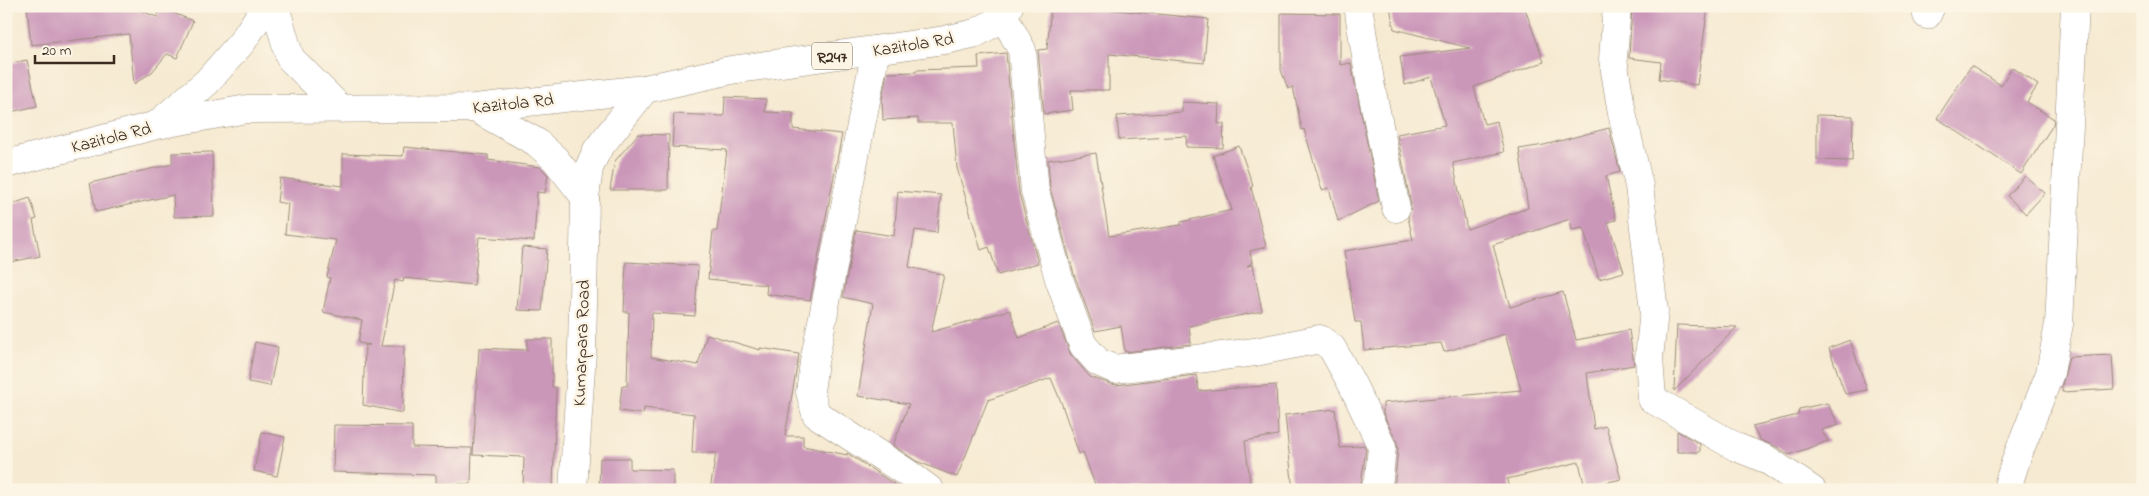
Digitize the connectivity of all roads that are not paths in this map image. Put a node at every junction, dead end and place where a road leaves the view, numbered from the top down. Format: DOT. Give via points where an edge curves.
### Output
graph roads {
  1 [pos="266,6"];
  2 [pos="275,6"];
  3 [pos="1358,6"];
  4 [pos="1617,6"];
  5 [pos="2076,6"];
  6 [pos="1007,12"];
  7 [pos="876,50"];
  8 [pos="645,89"];
  9 [pos="475,108"];
  10 [pos="341,109"];
  11 [pos="157,125"];
  12 [pos="6,164"];
  13 [pos="585,197"];
  14 [pos="1396,208"];
  15 [pos="573,490"];
  16 [pos="930,490"];
  17 [pos="1375,490"];
  18 [pos="1812,490"];
  19 [pos="2011,490"];
  1 -- 11 [label="street" via="242,42 206,82"];
  2 -- 10 [label="street" via="290,58"];
  3 -- 14 [label="street"];
  4 -- 18 [label="street" via="1613,59 1639,186 1654,311 1649,358 1652,400 1736,447 1766,459"];
  5 -- 19 [label="street" via="2059,324 2050,373 2008,482"];
  6 -- 7 [label="street, Kazitola Rd / R247" via="976,33"];
  6 -- 17 [label="street" via="1022,50 1035,191 1059,279 1083,345 1098,362 1114,369 1254,352 1320,339 1332,348 1382,447"];
  7 -- 8 [label="street, Kazitola Rd / R247" via="731,70"];
  7 -- 16 [label="street" via="810,392 816,414"];
  8 -- 9 [label="street, Kazitola Rd"];
  8 -- 13 [label="street, Kumarpara Road" via="597,150 589,168"];
  9 -- 10 [label="street, Kazitola Rd"];
  9 -- 13 [label="street" via="536,142 555,159"];
  10 -- 11 [label="street, Kazitola Rd" via="247,109"];
  11 -- 12 [label="street, Kazitola Rd"];
  13 -- 15 [label="street, Kumarpara Road" via="582,352"];
}
